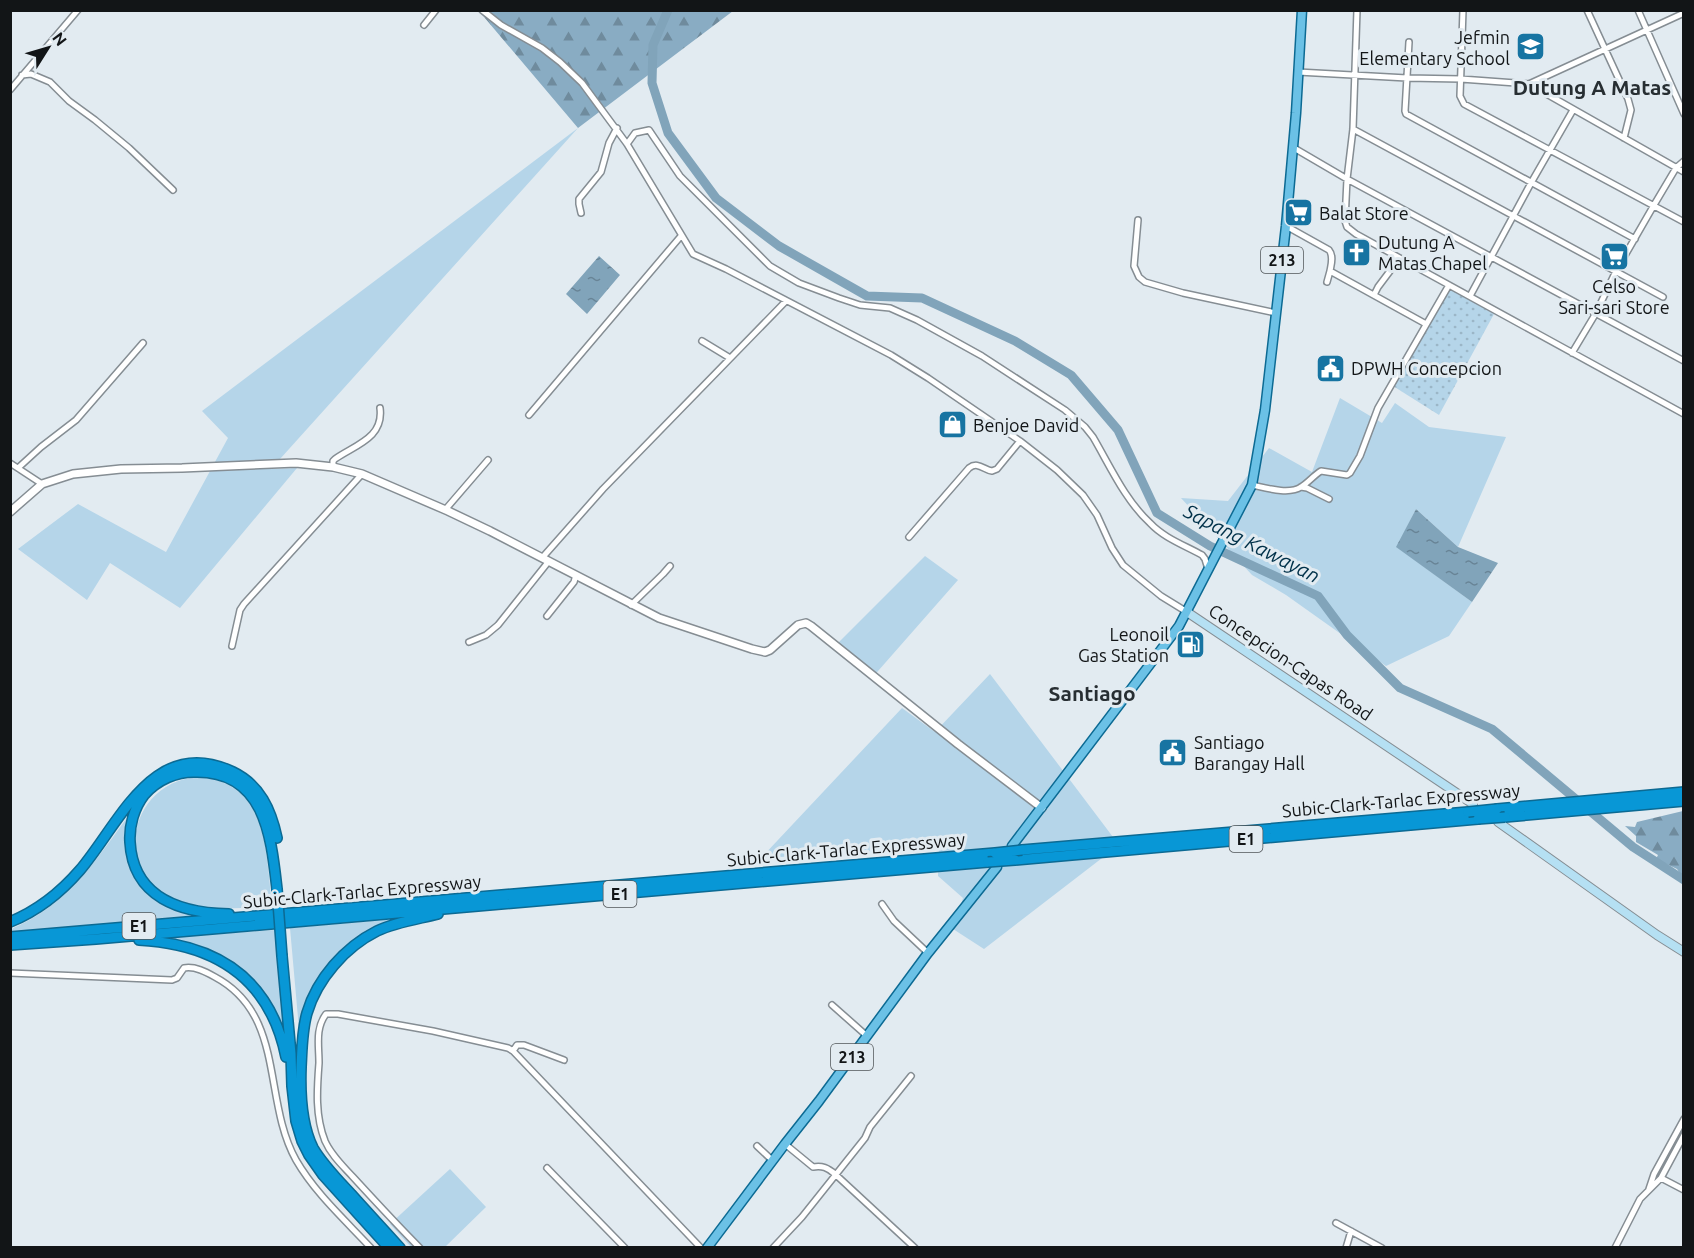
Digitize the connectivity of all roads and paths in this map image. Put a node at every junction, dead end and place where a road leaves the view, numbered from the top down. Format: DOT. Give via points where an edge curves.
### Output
graph roads {
  1 [pos="78,10"];
  2 [pos="436,10"];
  3 [pos="482,10"];
  4 [pos="1302,10"];
  5 [pos="1357,10"];
  6 [pos="1464,10"];
  7 [pos="1587,10"];
  8 [pos="1638,10"];
  9 [pos="1683,13"];
  10 [pos="424,25"];
  11 [pos="1646,30"];
  12 [pos="1409,42"];
  13 [pos="1605,48"];
  14 [pos="1298,72"];
  15 [pos="1354,74"];
  16 [pos="22,75"];
  17 [pos="1407,78"];
  18 [pos="1461,79"];
  19 [pos="1529,84"];
  20 [pos="10,90"];
  21 [pos="1573,110"];
  22 [pos="1683,114"];
  23 [pos="616,128"];
  24 [pos="1353,129"];
  25 [pos="1624,138"];
  26 [pos="627,144"];
  27 [pos="1294,148"];
  28 [pos="1550,150"];
  29 [pos="1683,161"];
  30 [pos="1676,168"];
  31 [pos="1683,172"];
  32 [pos="1347,179"];
  33 [pos="1531,183"];
  34 [pos="173,190"];
  35 [pos="1654,205"];
  36 [pos="581,213"];
  37 [pos="1514,216"];
  38 [pos="1138,219"];
  39 [pos="1683,222"];
  40 [pos="1286,226"];
  41 [pos="681,236"];
  42 [pos="1635,239"];
  43 [pos="1492,256"];
  44 [pos="1330,271"];
  45 [pos="1390,271"];
  46 [pos="1616,271"];
  47 [pos="1327,282"];
  48 [pos="1449,285"];
  49 [pos="1374,295"];
  50 [pos="1470,296"];
  51 [pos="1663,297"];
  52 [pos="786,301"];
  53 [pos="1276,313"];
  54 [pos="1596,313"];
  55 [pos="1426,324"];
  56 [pos="702,341"];
  57 [pos="143,343"];
  58 [pos="1572,353"];
  59 [pos="730,358"];
  60 [pos="1683,360"];
  61 [pos="380,408"];
  62 [pos="1683,414"];
  63 [pos="529,415"];
  64 [pos="1020,441"];
  65 [pos="488,460"];
  66 [pos="10,463"];
  67 [pos="333,467"];
  68 [pos="18,468"];
  69 [pos="362,474"];
  70 [pos="42,484"];
  71 [pos="1252,485"];
  72 [pos="1301,487"];
  73 [pos="1329,499"];
  74 [pos="445,510"];
  75 [pos="10,512"];
  76 [pos="909,537"];
  77 [pos="545,560"];
  78 [pos="670,566"];
  79 [pos="1210,567"];
  80 [pos="576,575"];
  81 [pos="631,604"];
  82 [pos="1187,612"];
  83 [pos="547,616"];
  84 [pos="468,642"];
  85 [pos="232,646"];
  86 [pos="1683,792"];
  87 [pos="1683,801"];
  88 [pos="1042,808"];
  89 [pos="1470,808"];
  90 [pos="1501,819"];
  91 [pos="1012,846"];
  92 [pos="992,865"];
  93 [pos="280,888"];
  94 [pos="882,904"];
  95 [pos="467,907"];
  96 [pos="267,915"];
  97 [pos="10,922"];
  98 [pos="10,937"];
  99 [pos="96,939"];
  100 [pos="10,945"];
  101 [pos="1683,952"];
  102 [pos="928,953"];
  103 [pos="10,973"];
  104 [pos="832,1005"];
  105 [pos="867,1036"];
  106 [pos="513,1051"];
  107 [pos="564,1060"];
  108 [pos="911,1076"];
  109 [pos="296,1084"];
  110 [pos="1683,1119"];
  111 [pos="1683,1135"];
  112 [pos="785,1144"];
  113 [pos="757,1146"];
  114 [pos="773,1161"];
  115 [pos="547,1168"];
  116 [pos="835,1174"];
  117 [pos="1654,1174"];
  118 [pos="1661,1178"];
  119 [pos="1683,1190"];
  120 [pos="1648,1191"];
  121 [pos="1336,1222"];
  122 [pos="1351,1231"];
  123 [pos="371,1248"];
  124 [pos="389,1248"];
  125 [pos="400,1248"];
  126 [pos="420,1248"];
  127 [pos="625,1248"];
  128 [pos="701,1248"];
  129 [pos="707,1248"];
  130 [pos="773,1248"];
  131 [pos="915,1248"];
  132 [pos="1346,1248"];
  133 [pos="1382,1248"];
  134 [pos="1615,1248"];
  1 -- 16 [label="street"];
  2 -- 10 [label="street"];
  3 -- 23 [label="street" via="567,68"];
  4 -- 14 [label="main road, Concepcion-Capas Road / 213"];
  5 -- 15 [label="street"];
  6 -- 18 [label="street"];
  7 -- 13 [label="street"];
  8 -- 11 [label="street"];
  9 -- 11 [label="street"];
  11 -- 13 [label="street"];
  11 -- 22 [label="street"];
  12 -- 17 [label="street"];
  13 -- 19 [label="street"];
  13 -- 25 [label="street" via="1631,110"];
  14 -- 15 [label="street"];
  14 -- 27 [label="main road, Concepcion-Capas Road / 213"];
  15 -- 17 [label="street"];
  15 -- 24 [label="street"];
  16 -- 20 [label="street"];
  16 -- 34 [label="street" via="31,74 50,82"];
  17 -- 18 [label="street"];
  17 -- 33 [label="street" via="1406,114"];
  18 -- 19 [label="street"];
  18 -- 28 [label="street" via="1460,96 1464,104"];
  19 -- 21 [label="street"];
  21 -- 25 [label="street"];
  21 -- 28 [label="street"];
  23 -- 26 [label="street"];
  23 -- 36 [label="street" via="601,172 579,199"];
  24 -- 32 [label="street"];
  24 -- 37 [label="street"];
  25 -- 30 [label="street"];
  26 -- 41 [label="street"];
  26 -- 79 [label="street" via="635,133 649,130 680,176 770,266 799,283 838,298 890,308 916,320 982,356 1065,410 1093,437 1150,524 1202,555"];
  27 -- 32 [label="street"];
  27 -- 40 [label="main road, Concepcion-Capas Road / 213"];
  28 -- 33 [label="street"];
  28 -- 35 [label="street"];
  29 -- 30 [label="street"];
  30 -- 31 [label="street"];
  30 -- 35 [label="street"];
  32 -- 43 [label="street"];
  32 -- 48 [label="street" via="1347,227"];
  33 -- 37 [label="street"];
  33 -- 42 [label="street"];
  35 -- 39 [label="street"];
  35 -- 42 [label="street"];
  37 -- 43 [label="street"];
  37 -- 46 [label="street"];
  38 -- 53 [label="street" via="1134,266 1145,282"];
  40 -- 44 [label="street" via="1332,253"];
  40 -- 53 [label="main road, Concepcion-Capas Road / 213"];
  41 -- 52 [label="street" via="698,257"];
  41 -- 63 [label="street"];
  42 -- 46 [label="street"];
  43 -- 50 [label="street"];
  43 -- 54 [label="street"];
  44 -- 47 [label="street"];
  44 -- 49 [label="street"];
  45 -- 49 [label="street"];
  46 -- 51 [label="street"];
  46 -- 54 [label="street"];
  48 -- 50 [label="street"];
  48 -- 55 [label="street"];
  49 -- 55 [label="street"];
  50 -- 58 [label="street"];
  52 -- 59 [label="street"];
  52 -- 64 [label="street" via="891,355"];
  53 -- 71 [label="main road, Concepcion-Capas Road / 213"];
  54 -- 58 [label="street"];
  54 -- 60 [label="street"];
  55 -- 72 [label="street" via="1378,408 1353,470 1347,474 1321,471"];
  56 -- 59 [label="street"];
  57 -- 68 [label="street" via="76,420"];
  58 -- 62 [label="street"];
  59 -- 77 [label="street" via="603,489"];
  61 -- 67 [label="street" via="376,430 335,459"];
  64 -- 76 [label="street" via="997,469 978,465 969,468"];
  64 -- 82 [label="street" via="1083,495 1123,565"];
  65 -- 74 [label="street"];
  66 -- 68 [label="street"];
  67 -- 69 [label="street"];
  67 -- 70 [label="street" via="296,463 121,469 73,474"];
  68 -- 70 [label="street"];
  69 -- 74 [label="street"];
  69 -- 85 [label="street" via="244,604"];
  70 -- 75 [label="street"];
  71 -- 72 [label="street" via="1288,491"];
  71 -- 79 [label="main road, Concepcion-Capas Road / 213"];
  72 -- 73 [label="street"];
  74 -- 77 [label="street"];
  77 -- 80 [label="street"];
  77 -- 84 [label="street" via="527,591 498,625"];
  78 -- 81 [label="street"];
  79 -- 82 [label="main road, Concepcion-Capas Road / 213"];
  80 -- 81 [label="street"];
  80 -- 83 [label="street"];
  81 -- 88 [label="street" via="675,624 762,651 770,650 798,625 806,623"];
  82 -- 88 [label="main road, 213"];
  82 -- 89 [label="main road, Concepcion-Capas Road"];
  86 -- 89 [label="highway, Subic-Clark-Tarlac Expressway / E1, bridge" via="1497,809"];
  87 -- 90 [label="highway, Subic-Clark-Tarlac Expressway / E1"];
  88 -- 91 [label="main road, 213"];
  89 -- 96 [label="highway, Subic-Clark-Tarlac Expressway / E1, bridge"];
  90 -- 92 [label="highway, Subic-Clark-Tarlac Expressway / E1, bridge"];
  90 -- 101 [label="main road"];
  92 -- 95 [label="highway, Subic-Clark-Tarlac Expressway / E1"];
  92 -- 102 [label="main road, 213"];
  93 -- 96 [label="highway" via="266,822 257,802 240,784 223,776 191,771 153,787 137,806 129,836 130,854 147,887 174,905 195,911"];
  93 -- 97 [label="highway" via="277,839 262,798 239,776 196,763 168,770 146,784 68,883"];
  93 -- 109 [label="highway"];
  94 -- 102 [label="street"];
  95 -- 99 [label="highway, Subic-Clark-Tarlac Expressway / E1"];
  95 -- 109 [label="highway" via="376,931 333,965 307,1012"];
  96 -- 98 [label="highway, Subic-Clark-Tarlac Expressway / E1"];
  99 -- 100 [label="highway, Subic-Clark-Tarlac Expressway / E1"];
  99 -- 109 [label="highway" via="176,944 208,954 234,969 266,1004"];
  102 -- 105 [label="main road, 213"];
  103 -- 123 [label="street" via="172,980 184,968 192,967 227,984 251,1010 264,1034 278,1107 297,1161"];
  104 -- 105 [label="street"];
  105 -- 112 [label="main road, 213"];
  106 -- 107 [label="street" via="517,1045 524,1045"];
  106 -- 126 [label="street" via="338,1014 326,1014 321,1021 318,1106 325,1140 354,1179"];
  106 -- 128 [label="street"];
  108 -- 116 [label="street"];
  109 -- 124 [label="highway" via="296,1121 309,1155"];
  109 -- 125 [label="highway" via="314,1150"];
  110 -- 117 [label="street"];
  111 -- 118 [label="street"];
  112 -- 114 [label="main road, 213"];
  112 -- 116 [label="street" via="813,1167 827,1168"];
  113 -- 114 [label="street"];
  114 -- 129 [label="main road, 213"];
  115 -- 127 [label="street"];
  116 -- 130 [label="street"];
  116 -- 131 [label="street"];
  117 -- 118 [label="street"];
  117 -- 120 [label="street"];
  118 -- 119 [label="street"];
  118 -- 120 [label="street"];
  120 -- 134 [label="street"];
  121 -- 122 [label="street"];
  122 -- 132 [label="street"];
  122 -- 133 [label="street"];
}
